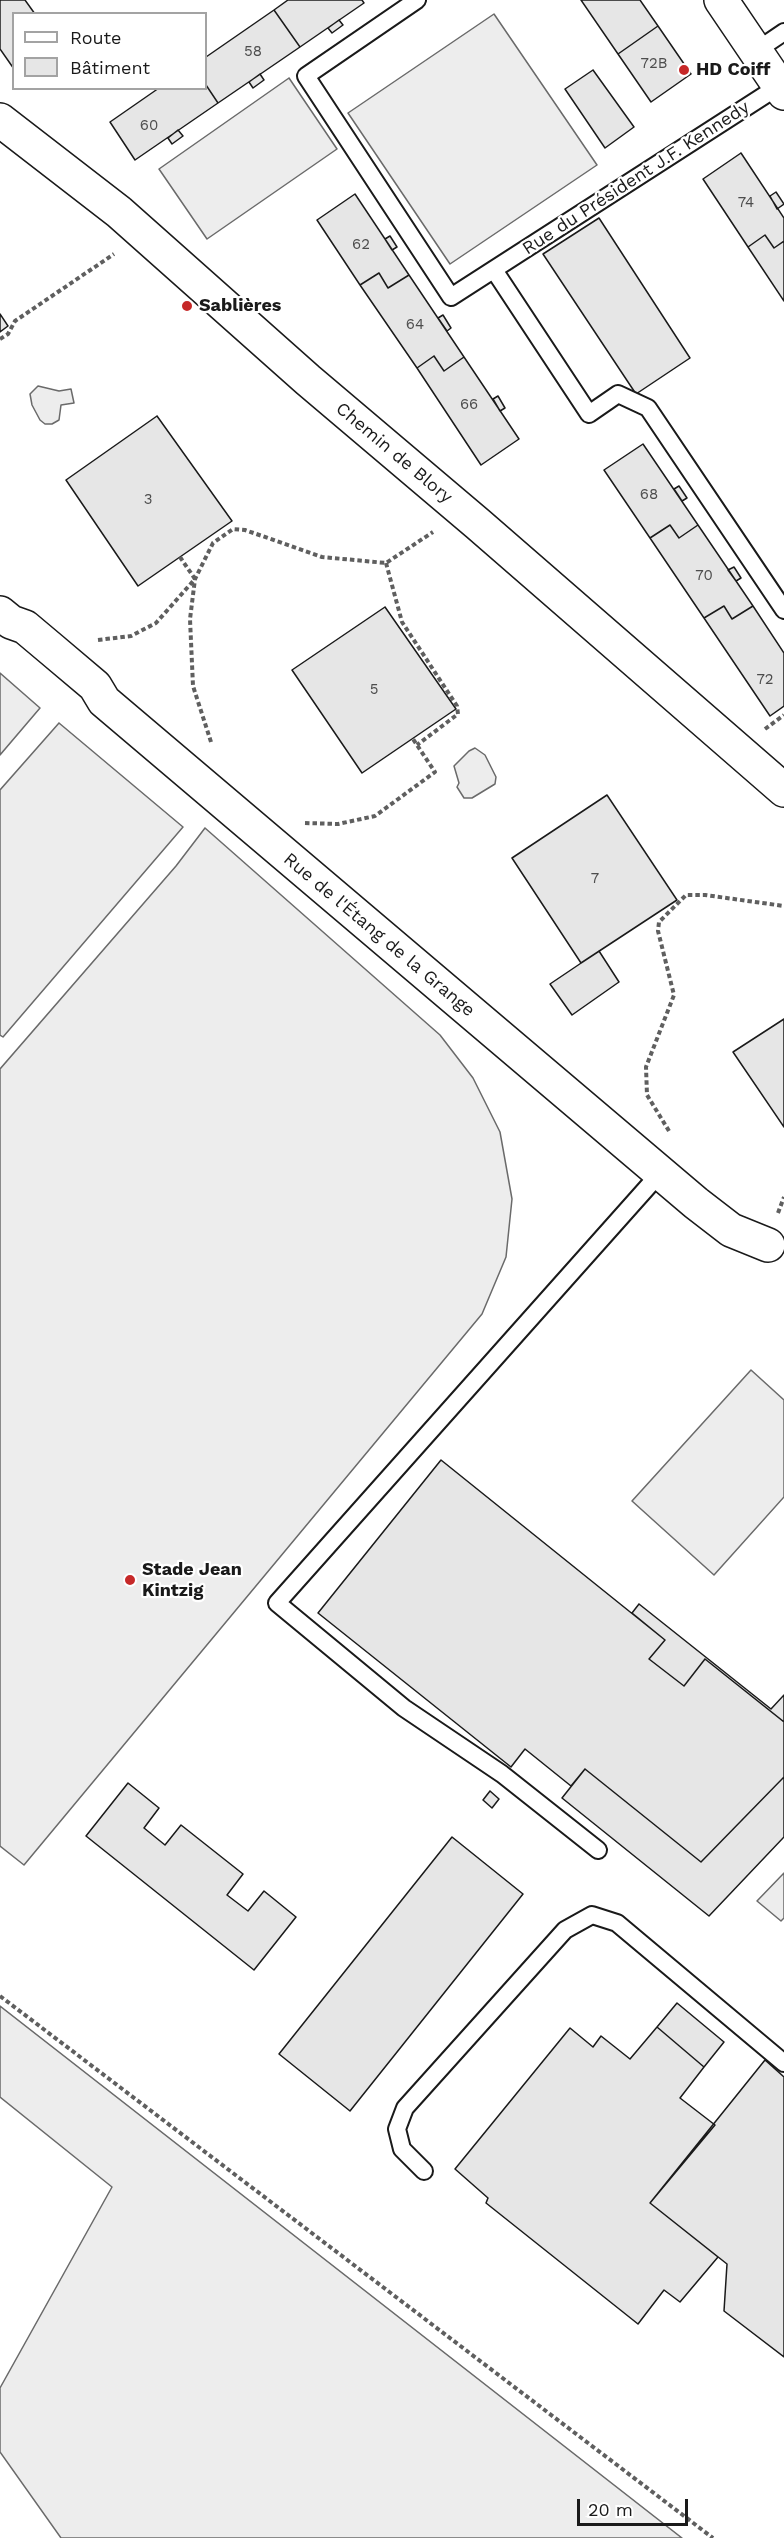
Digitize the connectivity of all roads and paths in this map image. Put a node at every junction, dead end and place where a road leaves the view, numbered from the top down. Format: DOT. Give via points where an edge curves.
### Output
graph roads {
  1 [pos="417,0"];
  2 [pos="722,0"];
  3 [pos="784,32"];
  4 [pos="756,51"];
  5 [pos="782,89"];
  6 [pos="0,120"];
  7 [pos="121,250"];
  8 [pos="494,270"];
  9 [pos="0,339"];
  10 [pos="443,526"];
  11 [pos="180,557"];
  12 [pos="386,563"];
  13 [pos="195,579"];
  14 [pos="784,610"];
  15 [pos="0,612"];
  16 [pos="50,648"];
  17 [pos="413,739"];
  18 [pos="214,746"];
  19 [pos="417,746"];
  20 [pos="784,790"];
  21 [pos="266,839"];
  22 [pos="784,906"];
  23 [pos="674,1138"];
  24 [pos="661,1172"];
  25 [pos="768,1245"];
  26 [pos="598,1850"];
  27 [pos="0,1996"];
  28 [pos="784,2062"];
  29 [pos="424,2171"];
  30 [pos="713,2538"];
  1 -- 8 [label="lane, Rue du Président J.F. Kennedy" via="306,76 451,297"];
  2 -- 4 [label="street, Rue du Président J.F. Kennedy"];
  3 -- 4 [label="lane"];
  4 -- 5 [label="street, Rue du Président J.F. Kennedy"];
  5 -- 8 [label="lane, Rue du Président J.F. Kennedy"];
  6 -- 20 [label="street, Chemin de Blory" via="119,212 308,381"];
  7 -- 9 [label="path" via="15,321"];
  8 -- 14 [label="lane" via="589,414 618,394 648,408"];
  10 -- 12 [label="path"];
  11 -- 13 [label="path"];
  12 -- 13 [label="path" via="322,557 233,529 213,543"];
  12 -- 19 [label="path" via="402,622 457,706 458,714"];
  13 -- 16 [label="path" via="156,623 131,636 78,640"];
  13 -- 18 [label="path" via="190,620 193,686 208,739"];
  15 -- 16 [label="street, Rue de l'Étang de la Grange"];
  16 -- 21 [label="street, Rue de l'Étang de la Grange" via="95,686 104,701"];
  17 -- 19 [label="path"];
  19 -- 21 [label="path" via="435,772 375,816 338,824 295,824"];
  21 -- 24 [label="street, Rue de l'Étang de la Grange"];
  22 -- 23 [label="path" via="686,895 659,922 674,995 645,1067 647,1095"];
  24 -- 25 [label="street, Rue de l'Étang de la Grange" via="731,1230"];
  24 -- 26 [label="lane" via="278,1603 404,1708 502,1774"];
  27 -- 30 [label="path"];
  28 -- 29 [label="lane" via="617,1923 592,1914 566,1930 405,2108 397,2129 402,2149"];
}
